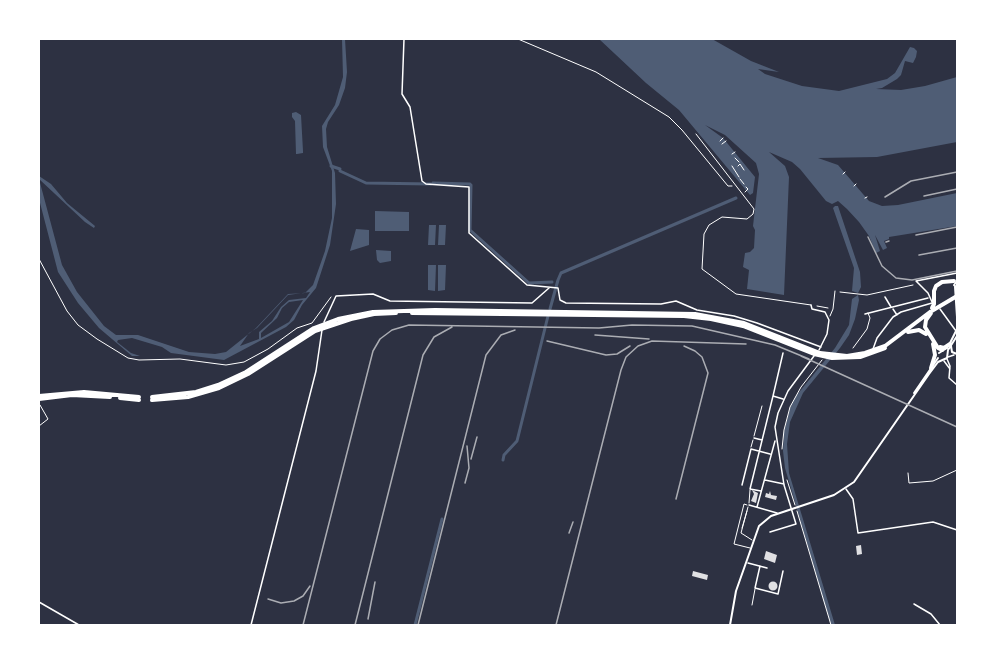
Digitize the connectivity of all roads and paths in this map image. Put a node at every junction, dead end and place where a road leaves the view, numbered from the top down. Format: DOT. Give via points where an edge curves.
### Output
graph roads {
  1 [pos="404,39"];
  2 [pos="518,39"];
  3 [pos="696,134"];
  4 [pos="723,138"];
  5 [pos="720,141"];
  6 [pos="726,141"];
  7 [pos="722,144"];
  8 [pos="735,152"];
  9 [pos="732,154"];
  10 [pos="740,157"];
  11 [pos="739,162"];
  12 [pos="745,163"];
  13 [pos="732,166"];
  14 [pos="738,166"];
  15 [pos="742,166"];
  16 [pos="744,170"];
  17 [pos="741,173"];
  18 [pos="739,177"];
  19 [pos="734,178"];
  20 [pos="728,186"];
  21 [pos="740,186"];
  22 [pos="746,187"];
  23 [pos="744,192"];
  24 [pos="39,259"];
  25 [pos="957,273"];
  26 [pos="917,283"];
  27 [pos="550,287"];
  28 [pos="955,290"];
  29 [pos="835,291"];
  30 [pos="336,296"];
  31 [pos="885,297"];
  32 [pos="930,297"];
  33 [pos="811,305"];
  34 [pos="936,306"];
  35 [pos="957,306"];
  36 [pos="892,308"];
  37 [pos="833,309"];
  38 [pos="930,313"];
  39 [pos="867,314"];
  40 [pos="897,315"];
  41 [pos="830,316"];
  42 [pos="957,317"];
  43 [pos="755,326"];
  44 [pos="908,332"];
  45 [pos="957,332"];
  46 [pos="935,344"];
  47 [pos="949,346"];
  48 [pos="821,347"];
  49 [pos="853,348"];
  50 [pos="873,349"];
  51 [pos="783,353"];
  52 [pos="955,355"];
  53 [pos="943,356"];
  54 [pos="849,357"];
  55 [pos="823,358"];
  56 [pos="934,366"];
  57 [pos="957,385"];
  58 [pos="773,396"];
  59 [pos="913,396"];
  60 [pos="39,398"];
  61 [pos="152,399"];
  62 [pos="784,399"];
  63 [pos="762,406"];
  64 [pos="39,426"];
  65 [pos="754,438"];
  66 [pos="763,441"];
  67 [pos="776,441"];
  68 [pos="751,449"];
  69 [pos="760,452"];
  70 [pos="771,454"];
  71 [pos="783,457"];
  72 [pos="957,470"];
  73 [pos="908,473"];
  74 [pos="786,477"];
  75 [pos="764,479"];
  76 [pos="784,484"];
  77 [pos="742,485"];
  78 [pos="750,489"];
  79 [pos="846,489"];
  80 [pos="761,491"];
  81 [pos="749,505"];
  82 [pos="757,507"];
  83 [pos="793,508"];
  84 [pos="747,509"];
  85 [pos="778,513"];
  86 [pos="802,527"];
  87 [pos="742,528"];
  88 [pos="957,530"];
  89 [pos="770,532"];
  90 [pos="799,532"];
  91 [pos="752,542"];
  92 [pos="750,548"];
  93 [pos="745,562"];
  94 [pos="760,566"];
  95 [pos="767,568"];
  96 [pos="783,571"];
  97 [pos="755,588"];
  98 [pos="39,602"];
  99 [pos="914,604"];
  100 [pos="752,605"];
  101 [pos="79,625"];
  102 [pos="251,625"];
  103 [pos="730,625"];
  104 [pos="831,625"];
  105 [pos="940,625"];
  1 -- 27 [label="street" via="402,94 410,107 423,182 469,187 469,233 527,285"];
  2 -- 20 [label="path" via="596,72 669,117"];
  3 -- 33 [label="lane" via="754,208 747,219 722,217 709,225 704,234 702,269 736,294"];
  4 -- 5 [label="path"];
  6 -- 7 [label="path"];
  8 -- 9 [label="path"];
  10 -- 11 [label="path" via="736,159"];
  12 -- 15 [label="path"];
  13 -- 18 [label="path"];
  14 -- 15 [label="path"];
  15 -- 16 [label="path"];
  17 -- 18 [label="path"];
  18 -- 19 [label="path"];
  18 -- 21 [label="path" via="744,184"];
  22 -- 23 [label="path"];
  24 -- 30 [label="path" via="78,325 128,358 139,360 180,359 226,365 244,362 297,328 312,323 328,299"];
  25 -- 26 [label="street"];
  26 -- 29 [label="path" via="869,295"];
  26 -- 32 [label="street"];
  27 -- 30 [label="street" via="532,303 407,302 371,293"];
  27 -- 43 [label="street" via="556,287 560,300 566,303 661,304 671,300 697,310 734,316"];
  28 -- 34 [label="highway"];
  28 -- 34 [label="highway" via="942,282 936,286"];
  28 -- 35 [label="main road"];
  28 -- 42 [label="main road"];
  29 -- 37 [label="lane"];
  30 -- 102 [label="street" via="321,332 316,371"];
  31 -- 36 [label="street"];
  32 -- 34 [label="street"];
  32 -- 36 [label="street"];
  33 -- 37 [label="path"];
  33 -- 48 [label="street" via="829,317"];
  34 -- 38 [label="highway"];
  34 -- 40 [label="street"];
  34 -- 45 [label="street"];
  36 -- 39 [label="street"];
  36 -- 40 [label="street"];
  37 -- 41 [label="lane"];
  38 -- 44 [label="highway"];
  38 -- 46 [label="highway" via="925,327"];
  38 -- 54 [label="highway" via="885,346"];
  39 -- 49 [label="lane" via="867,329"];
  40 -- 50 [label="street" via="877,338"];
  43 -- 48 [label="street"];
  43 -- 54 [label="highway" via="815,353"];
  43 -- 61 [label="highway" via="676,313 377,311 314,328 246,372 218,385"];
  44 -- 46 [label="highway" via="921,330"];
  44 -- 54 [label="highway" via="881,351"];
  45 -- 47 [label="main road"];
  46 -- 47 [label="highway"];
  46 -- 53 [label="highway"];
  46 -- 56 [label="highway"];
  47 -- 52 [label="main road"];
  47 -- 53 [label="main road"];
  47 -- 53 [label="main road"];
  48 -- 62 [label="street"];
  51 -- 58 [label="street"];
  52 -- 53 [label="street"];
  53 -- 56 [label="main road"];
  53 -- 56 [label="main road"];
  53 -- 57 [label="street" via="950,370 949,378"];
  55 -- 71 [label="path" via="790,407"];
  56 -- 59 [label="main road"];
  56 -- 59 [label="main road"];
  58 -- 62 [label="street"];
  58 -- 66 [label="street"];
  59 -- 79 [label="main road"];
  60 -- 60 [label="highway" via="46,394 84,392 139,398"];
  60 -- 64 [label="path" via="48,419"];
  62 -- 67 [label="street" via="775,423"];
  63 -- 65 [label="lane"];
  65 -- 66 [label="street"];
  65 -- 68 [label="lane"];
  66 -- 69 [label="street"];
  67 -- 70 [label="street"];
  67 -- 76 [label="street"];
  68 -- 69 [label="street"];
  68 -- 77 [label="street"];
  69 -- 70 [label="street"];
  69 -- 78 [label="street"];
  70 -- 75 [label="street"];
  72 -- 73 [label="lane" via="933,482 909,483"];
  74 -- 86 [label="path"];
  75 -- 76 [label="street"];
  75 -- 80 [label="street"];
  76 -- 83 [label="street"];
  78 -- 80 [label="street"];
  78 -- 81 [label="lane"];
  79 -- 83 [label="main road"];
  79 -- 88 [label="street" via="853,500 858,533 933,522"];
  80 -- 82 [label="street"];
  81 -- 82 [label="street"];
  81 -- 84 [label="lane"];
  81 -- 92 [label="lane" via="744,504 734,544"];
  82 -- 85 [label="street"];
  83 -- 85 [label="main road"];
  83 -- 89 [label="street" via="796,524"];
  84 -- 87 [label="lane"];
  84 -- 91 [label="lane" via="741,532"];
  85 -- 91 [label="main road" via="761,524"];
  86 -- 90 [label="path"];
  86 -- 104 [label="path"];
  91 -- 92 [label="main road"];
  92 -- 93 [label="main road"];
  93 -- 94 [label="street"];
  93 -- 103 [label="main road" via="735,591"];
  94 -- 95 [label="street"];
  94 -- 97 [label="street"];
  96 -- 97 [label="street" via="778,594"];
  97 -- 100 [label="lane"];
  98 -- 101 [label="street"];
  99 -- 105 [label="street"];
}
